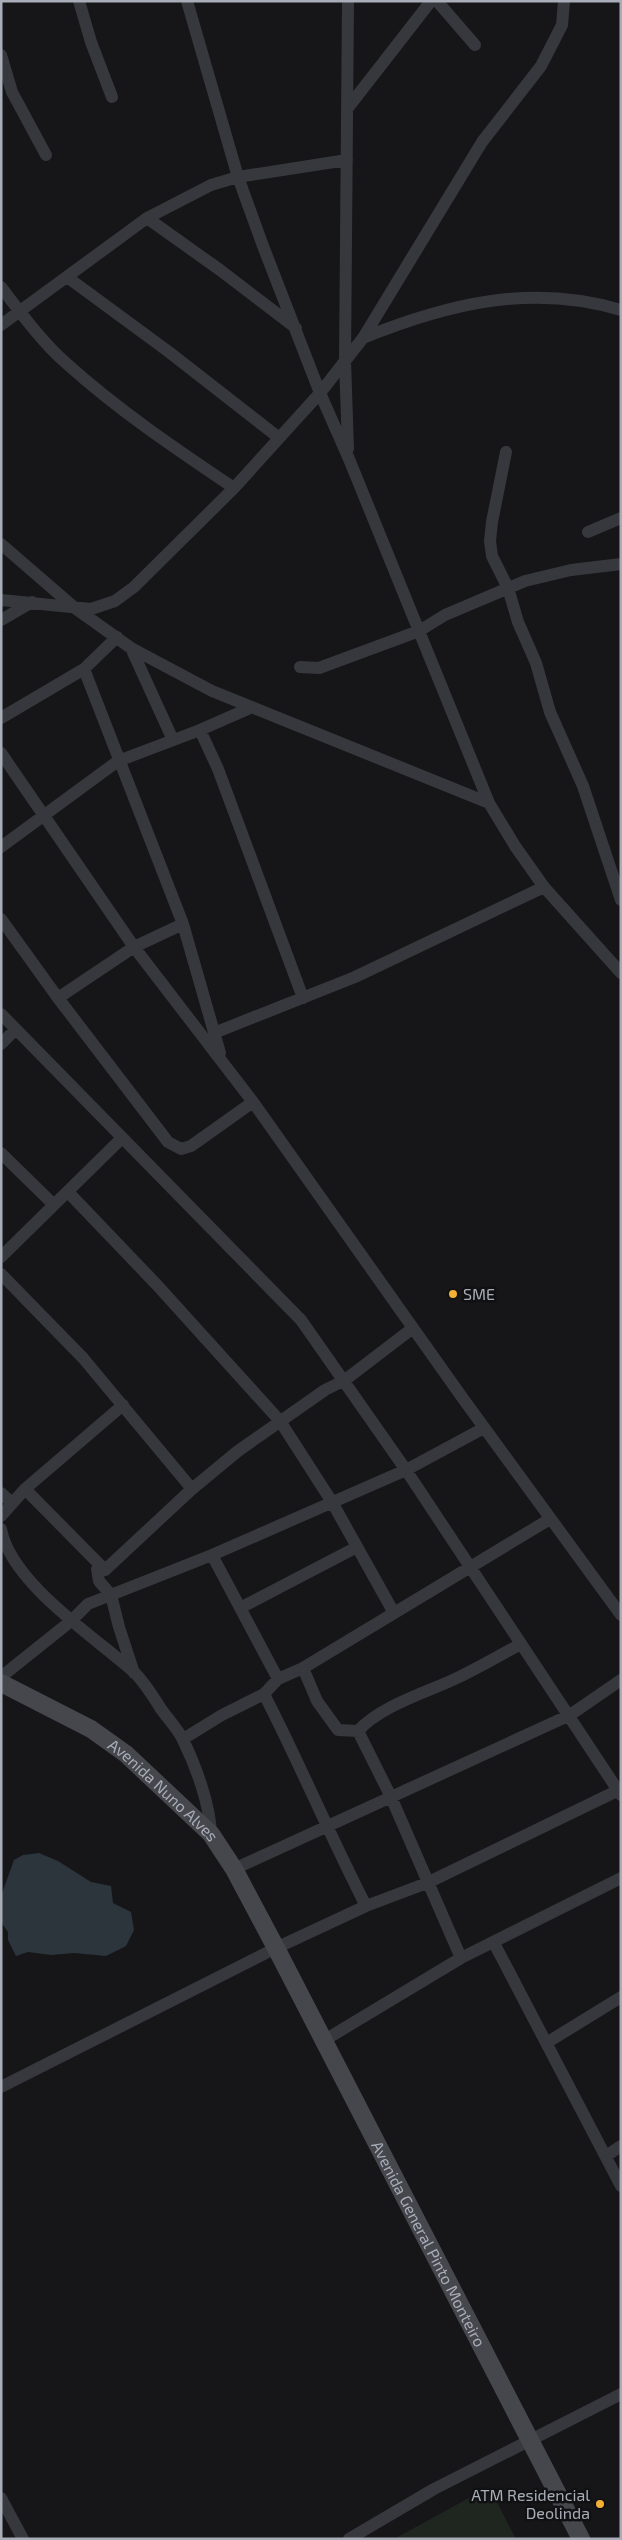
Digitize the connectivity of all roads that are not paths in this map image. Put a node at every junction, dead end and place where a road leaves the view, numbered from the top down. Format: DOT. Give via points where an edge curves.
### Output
graph roads {
  1 [pos="79,1"];
  2 [pos="186,1"];
  3 [pos="348,1"];
  4 [pos="430,1"];
  5 [pos="437,1"];
  6 [pos="564,1"];
  7 [pos="476,45"];
  8 [pos="1,55"];
  9 [pos="112,97"];
  10 [pos="347,109"];
  11 [pos="46,155"];
  12 [pos="347,160"];
  13 [pos="238,177"];
  14 [pos="147,218"];
  15 [pos="67,277"];
  16 [pos="1,287"];
  17 [pos="621,310"];
  18 [pos="20,312"];
  19 [pos="1,325"];
  20 [pos="296,328"];
  21 [pos="362,338"];
  22 [pos="345,360"];
  23 [pos="320,393"];
  24 [pos="278,437"];
  25 [pos="506,452"];
  26 [pos="349,459"];
  27 [pos="234,488"];
  28 [pos="621,518"];
  29 [pos="588,532"];
  30 [pos="1,544"];
  31 [pos="621,564"];
  32 [pos="508,588"];
  33 [pos="1,600"];
  34 [pos="32,602"];
  35 [pos="75,608"];
  36 [pos="1,620"];
  37 [pos="419,631"];
  38 [pos="117,637"];
  39 [pos="132,648"];
  40 [pos="300,668"];
  41 [pos="84,669"];
  42 [pos="250,708"];
  43 [pos="1,718"];
  44 [pos="200,730"];
  45 [pos="173,740"];
  46 [pos="1,753"];
  47 [pos="118,761"];
  48 [pos="489,803"];
  49 [pos="43,814"];
  50 [pos="1,848"];
  51 [pos="544,887"];
  52 [pos="621,900"];
  53 [pos="1,919"];
  54 [pos="183,924"];
  55 [pos="134,947"];
  56 [pos="621,973"];
  57 [pos="58,998"];
  58 [pos="303,998"];
  59 [pos="1,1014"];
  60 [pos="15,1030"];
  61 [pos="214,1033"];
  62 [pos="1,1044"];
  63 [pos="222,1061"];
  64 [pos="253,1102"];
  65 [pos="122,1138"];
  66 [pos="1,1153"];
  67 [pos="68,1192"];
  68 [pos="54,1205"];
  69 [pos="1,1257"];
  70 [pos="1,1274"];
  71 [pos="413,1328"];
  72 [pos="346,1380"];
  73 [pos="122,1405"];
  74 [pos="280,1421"];
  75 [pos="484,1428"];
  76 [pos="406,1470"];
  77 [pos="25,1489"];
  78 [pos="192,1489"];
  79 [pos="1,1493"];
  80 [pos="332,1502"];
  81 [pos="12,1503"];
  82 [pos="1,1516"];
  83 [pos="550,1519"];
  84 [pos="1,1529"];
  85 [pos="357,1547"];
  86 [pos="212,1555"];
  87 [pos="472,1568"];
  88 [pos="105,1570"];
  89 [pos="111,1595"];
  90 [pos="240,1608"];
  91 [pos="394,1613"];
  92 [pos="621,1615"];
  93 [pos="71,1621"];
  94 [pos="521,1644"];
  95 [pos="303,1668"];
  96 [pos="134,1673"];
  97 [pos="1,1677"];
  98 [pos="278,1679"];
  99 [pos="621,1680"];
  100 [pos="1,1683"];
  101 [pos="264,1694"];
  102 [pos="570,1715"];
  103 [pos="358,1731"];
  104 [pos="183,1739"];
  105 [pos="620,1791"];
  106 [pos="390,1797"];
  107 [pos="328,1824"];
  108 [pos="211,1834"];
  109 [pos="234,1869"];
  110 [pos="621,1878"];
  111 [pos="428,1883"];
  112 [pos="366,1906"];
  113 [pos="494,1943"];
  114 [pos="276,1948"];
  115 [pos="461,1958"];
  116 [pos="621,1997"];
  117 [pos="323,2042"];
  118 [pos="548,2042"];
  119 [pos="1,2087"];
  120 [pos="621,2146"];
  121 [pos="606,2156"];
  122 [pos="621,2186"];
  123 [pos="621,2394"];
  124 [pos="529,2439"];
  125 [pos="1,2498"];
  126 [pos="23,2539"];
  127 [pos="349,2539"];
  128 [pos="581,2539"];
  1 -- 9 [label="street"];
  2 -- 13 [label="street"];
  3 -- 10 [label="street"];
  4 -- 10 [label="street"];
  5 -- 7 [label="street"];
  6 -- 21 [label="street" via="562,25 541,66 482,142"];
  8 -- 11 [label="street" via="12,92"];
  10 -- 12 [label="street"];
  12 -- 13 [label="street"];
  12 -- 22 [label="street"];
  13 -- 14 [label="street" via="211,185"];
  13 -- 20 [label="street"];
  14 -- 15 [label="street"];
  14 -- 20 [label="street"];
  15 -- 18 [label="street"];
  15 -- 24 [label="street"];
  16 -- 18 [label="street"];
  17 -- 21 [label="street" via="590,300 521,296 395,325"];
  18 -- 19 [label="street"];
  18 -- 27 [label="street" via="64,362 145,428"];
  20 -- 23 [label="street"];
  21 -- 22 [label="street"];
  22 -- 23 [label="street"];
  22 -- 26 [label="street"];
  23 -- 24 [label="street"];
  23 -- 26 [label="street"];
  24 -- 27 [label="street"];
  25 -- 32 [label="street" via="490,541 492,556"];
  26 -- 37 [label="street"];
  27 -- 35 [label="street" via="134,588 104,607"];
  28 -- 29 [label="street"];
  30 -- 35 [label="street"];
  31 -- 32 [label="street" via="571,570"];
  32 -- 37 [label="street" via="445,615"];
  32 -- 52 [label="street" via="550,712 583,786"];
  33 -- 34 [label="street"];
  34 -- 35 [label="street"];
  34 -- 36 [label="street"];
  35 -- 38 [label="street"];
  37 -- 40 [label="street" via="319,668"];
  37 -- 48 [label="street"];
  38 -- 39 [label="street"];
  38 -- 41 [label="street"];
  39 -- 42 [label="street"];
  39 -- 45 [label="street"];
  41 -- 43 [label="street"];
  41 -- 47 [label="street"];
  42 -- 44 [label="street"];
  42 -- 48 [label="street"];
  44 -- 45 [label="street"];
  44 -- 58 [label="street"];
  45 -- 47 [label="street"];
  46 -- 49 [label="street"];
  47 -- 49 [label="street"];
  47 -- 54 [label="street"];
  48 -- 51 [label="street"];
  49 -- 50 [label="street"];
  49 -- 55 [label="street"];
  51 -- 56 [label="street"];
  51 -- 58 [label="street" via="355,977"];
  53 -- 57 [label="street"];
  54 -- 55 [label="street"];
  54 -- 61 [label="street"];
  55 -- 57 [label="street"];
  55 -- 63 [label="street"];
  57 -- 64 [label="street" via="174,1146 181,1149 191,1146"];
  58 -- 61 [label="street"];
  59 -- 60 [label="street"];
  60 -- 62 [label="street"];
  60 -- 65 [label="street"];
  61 -- 63 [label="street"];
  63 -- 64 [label="street"];
  64 -- 71 [label="street"];
  65 -- 67 [label="street"];
  65 -- 72 [label="street" via="301,1320"];
  66 -- 68 [label="street"];
  67 -- 68 [label="street"];
  67 -- 74 [label="street"];
  68 -- 69 [label="street"];
  70 -- 73 [label="street" via="83,1358"];
  71 -- 72 [label="street"];
  71 -- 75 [label="street"];
  72 -- 74 [label="street" via="325,1390"];
  72 -- 76 [label="street"];
  73 -- 77 [label="street"];
  73 -- 78 [label="street"];
  74 -- 78 [label="street"];
  74 -- 80 [label="street"];
  75 -- 76 [label="street"];
  75 -- 83 [label="street"];
  76 -- 80 [label="street"];
  76 -- 87 [label="street"];
  77 -- 81 [label="street"];
  77 -- 88 [label="street"];
  78 -- 88 [label="street"];
  79 -- 81 [label="street"];
  80 -- 85 [label="street"];
  80 -- 86 [label="street"];
  81 -- 82 [label="street"];
  83 -- 87 [label="street"];
  83 -- 92 [label="street"];
  84 -- 93 [label="street" via="8,1550 24,1572"];
  85 -- 90 [label="street"];
  85 -- 91 [label="street"];
  86 -- 89 [label="street"];
  86 -- 90 [label="street"];
  87 -- 91 [label="street"];
  87 -- 94 [label="street"];
  88 -- 89 [label="street" via="97,1569 97,1574"];
  89 -- 93 [label="street" via="88,1604"];
  89 -- 96 [label="street"];
  90 -- 98 [label="street"];
  91 -- 95 [label="street"];
  93 -- 96 [label="street"];
  93 -- 97 [label="street"];
  94 -- 102 [label="street"];
  94 -- 103 [label="street" via="396,1706"];
  95 -- 98 [label="street"];
  95 -- 103 [label="street" via="316,1701 329,1720 338,1730"];
  96 -- 104 [label="street" via="149,1689"];
  98 -- 101 [label="street"];
  99 -- 102 [label="street"];
  100 -- 108 [label="street, Avenida Nuno Alves" via="91,1728 126,1754"];
  101 -- 104 [label="street"];
  101 -- 107 [label="street"];
  102 -- 105 [label="street"];
  102 -- 106 [label="street"];
  103 -- 106 [label="street"];
  104 -- 108 [label="street" via="208,1806"];
  105 -- 111 [label="street"];
  106 -- 107 [label="street"];
  106 -- 111 [label="street"];
  107 -- 109 [label="street"];
  107 -- 112 [label="street"];
  108 -- 109 [label="street, Avenida Nuno Alves"];
  109 -- 114 [label="street, Avenida Nuno Alves"];
  110 -- 113 [label="street"];
  111 -- 112 [label="street"];
  111 -- 115 [label="street"];
  112 -- 114 [label="street"];
  113 -- 115 [label="street"];
  113 -- 118 [label="street"];
  114 -- 117 [label="street, Avenida General Pinto Monteiro"];
  114 -- 119 [label="street"];
  115 -- 117 [label="street"];
  116 -- 118 [label="street"];
  117 -- 124 [label="street, Avenida General Pinto Monteiro"];
  118 -- 121 [label="street"];
  120 -- 121 [label="street"];
  121 -- 122 [label="street"];
  123 -- 124 [label="street"];
  124 -- 127 [label="street"];
  124 -- 128 [label="street, Avenida General Pinto Monteiro"];
  125 -- 126 [label="street"];
}
